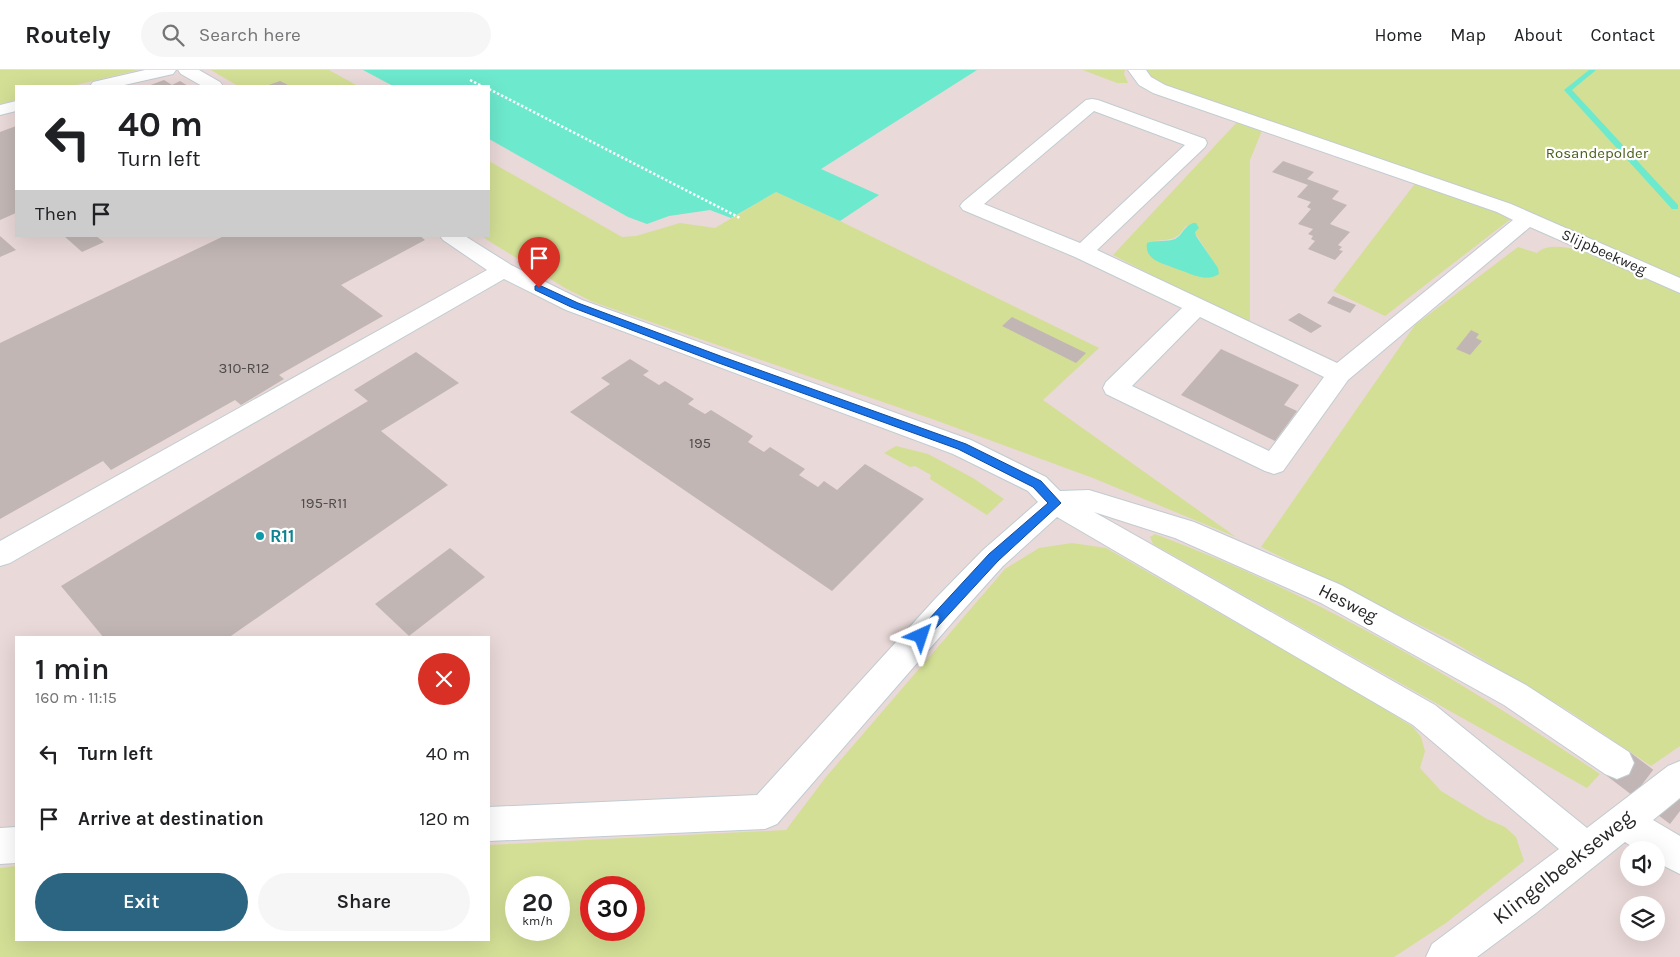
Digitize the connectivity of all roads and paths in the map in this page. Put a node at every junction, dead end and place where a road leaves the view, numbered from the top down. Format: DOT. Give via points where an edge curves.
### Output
graph roads {
  1 [pos="167,70"];
  2 [pos="187,70"];
  3 [pos="1137,70"];
  4 [pos="470,80"];
  5 [pos="103,85"];
  6 [pos="212,85"];
  7 [pos="480,85"];
  8 [pos="490,91"];
  9 [pos="15,106"];
  10 [pos="0,110"];
  11 [pos="740,218"];
  12 [pos="1527,219"];
  13 [pos="452,237"];
  14 [pos="1083,252"];
  15 [pos="503,270"];
  16 [pos="1680,286"];
  17 [pos="1197,307"];
  18 [pos="1339,374"];
  19 [pos="1055,503"];
  20 [pos="0,555"];
  21 [pos="1617,763"];
  22 [pos="1680,777"];
  23 [pos="1622,821"];
  24 [pos="490,824"];
  25 [pos="15,845"];
  26 [pos="0,846"];
  27 [pos="1586,849"];
  28 [pos="1680,856"];
  29 [pos="1445,957"];
  1 -- 5 [label="street"];
  2 -- 6 [label="street"];
  3 -- 12 [label="street" via="1145,81 1159,89 1504,208"];
  4 -- 7 [label="path"];
  8 -- 11 [label="path"];
  9 -- 10 [label="street"];
  12 -- 16 [label="street, Slijpbeekweg"];
  12 -- 18 [label="street"];
  13 -- 15 [label="street"];
  14 -- 14 [label="street" via="1176,163 1198,143 1092,104 970,206"];
  14 -- 17 [label="street"];
  15 -- 19 [label="street" via="574,305 962,447 1037,484"];
  15 -- 20 [label="street"];
  17 -- 18 [label="street"];
  17 -- 18 [label="street" via="1115,388 1274,464"];
  19 -- 21 [label="street, Hesweg" via="1088,500 1108,505 1184,530 1285,572 1332,594 1515,695"];
  19 -- 24 [label="street" via="994,558 947,607 766,812"];
  19 -- 27 [label="street" via="1424,715"];
  22 -- 23 [label="street, Klingelbeekseweg"];
  23 -- 27 [label="street, Klingelbeekseweg"];
  23 -- 28 [label="street"];
  25 -- 26 [label="street"];
  27 -- 29 [label="street, Klingelbeekseweg"];
}
